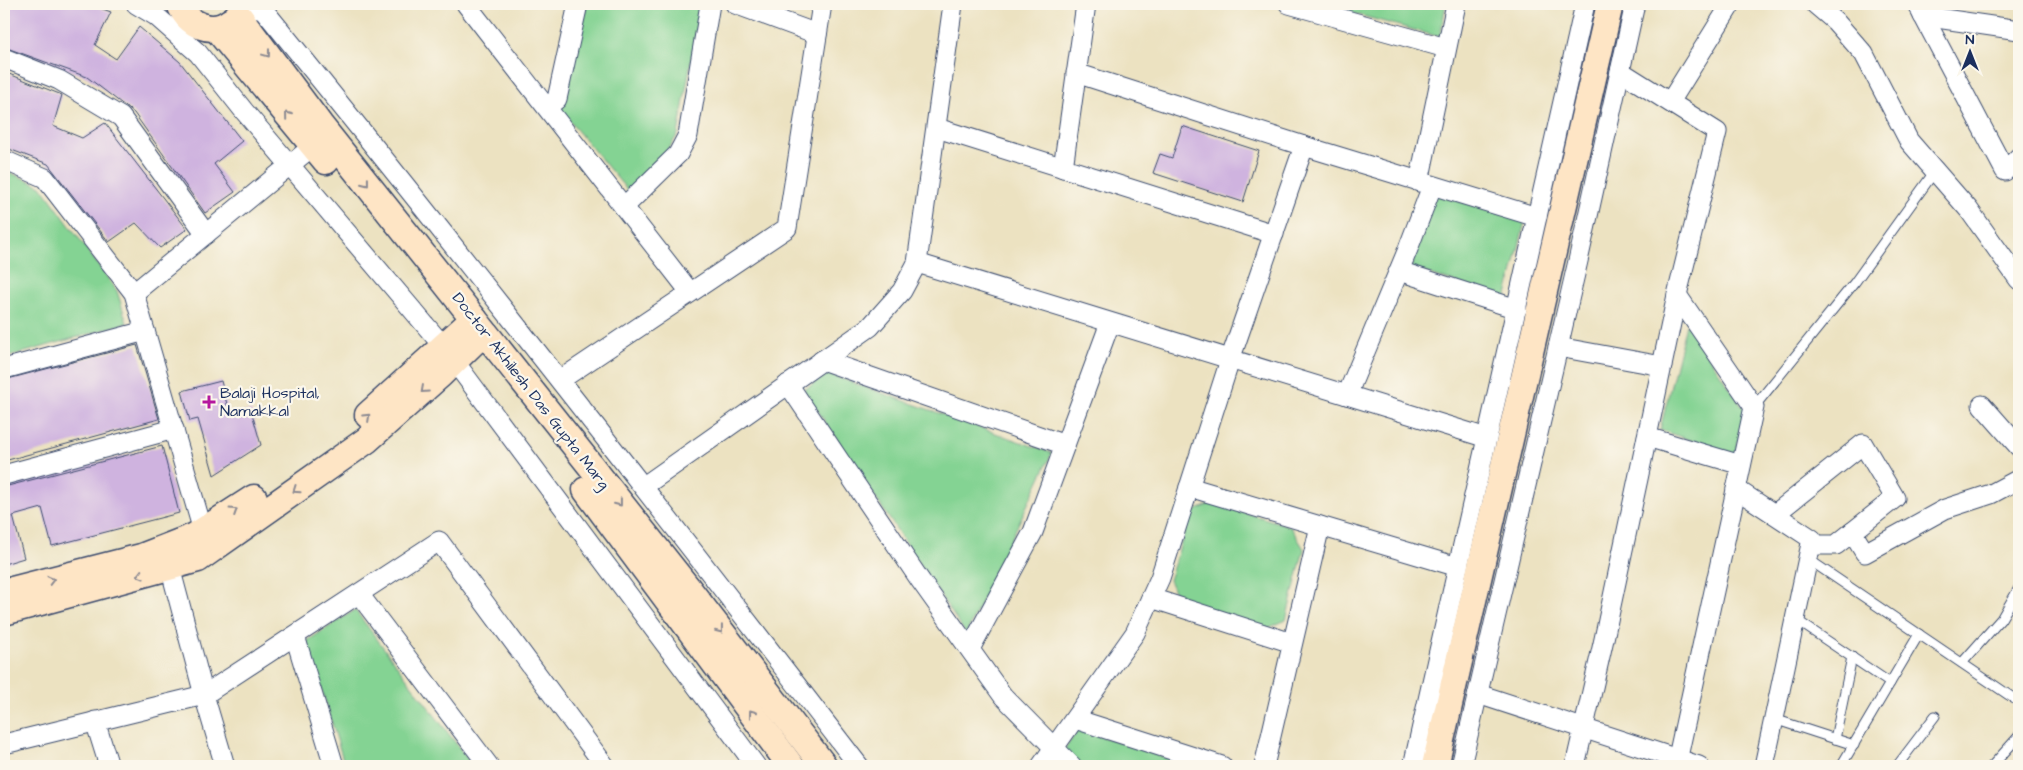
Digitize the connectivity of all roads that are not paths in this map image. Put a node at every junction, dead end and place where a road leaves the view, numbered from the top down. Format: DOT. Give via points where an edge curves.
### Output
graph roads {
  1 [pos="136,4"];
  2 [pos="180,4"];
  3 [pos="466,4"];
  4 [pos="578,4"];
  5 [pos="710,4"];
  6 [pos="735,4"];
  7 [pos="822,4"];
  8 [pos="953,4"];
  9 [pos="1086,4"];
  10 [pos="1289,4"];
  11 [pos="1456,4"];
  12 [pos="1586,4"];
  13 [pos="1610,4"];
  14 [pos="1635,4"];
  15 [pos="1731,4"];
  16 [pos="1815,4"];
  17 [pos="242,8"];
  18 [pos="1920,10"];
  19 [pos="1342,11"];
  20 [pos="216,28"];
  21 [pos="2019,30"];
  22 [pos="817,34"];
  23 [pos="1446,48"];
  24 [pos="4,58"];
  25 [pos="1620,71"];
  26 [pos="1076,73"];
  27 [pos="1670,102"];
  28 [pos="547,108"];
  29 [pos="936,128"];
  30 [pos="313,146"];
  31 [pos="1304,146"];
  32 [pos="2019,157"];
  33 [pos="4,160"];
  34 [pos="289,165"];
  35 [pos="1062,168"];
  36 [pos="1935,171"];
  37 [pos="1425,184"];
  38 [pos="624,207"];
  39 [pos="1537,217"];
  40 [pos="206,234"];
  41 [pos="1274,234"];
  42 [pos="917,264"];
  43 [pos="1399,271"];
  44 [pos="2019,280"];
  45 [pos="690,292"];
  46 [pos="134,293"];
  47 [pos="1677,295"];
  48 [pos="1517,308"];
  49 [pos="1110,322"];
  50 [pos="145,331"];
  51 [pos="465,338"];
  52 [pos="1558,346"];
  53 [pos="822,360"];
  54 [pos="1230,360"];
  55 [pos="1662,366"];
  56 [pos="4,369"];
  57 [pos="560,380"];
  58 [pos="788,384"];
  59 [pos="1347,395"];
  60 [pos="1982,405"];
  61 [pos="1754,407"];
  62 [pos="174,429"];
  63 [pos="1647,437"];
  64 [pos="1487,438"];
  65 [pos="1065,445"];
  66 [pos="2019,447"];
  67 [pos="1741,466"];
  68 [pos="4,475"];
  69 [pos="2019,479"];
  70 [pos="644,486"];
  71 [pos="1189,487"];
  72 [pos="1736,489"];
  73 [pos="1775,514"];
  74 [pos="1320,526"];
  75 [pos="203,530"];
  76 [pos="1852,532"];
  77 [pos="1809,552"];
  78 [pos="167,557"];
  79 [pos="704,564"];
  80 [pos="1458,567"];
  81 [pos="669,578"];
  82 [pos="2019,588"];
  83 [pos="4,592"];
  84 [pos="359,594"];
  85 [pos="1151,598"];
  86 [pos="4,612"];
  87 [pos="1795,619"];
  88 [pos="1920,634"];
  89 [pos="295,636"];
  90 [pos="1292,643"];
  91 [pos="970,650"];
  92 [pos="1852,657"];
  93 [pos="1962,663"];
  94 [pos="1890,683"];
  95 [pos="204,694"];
  96 [pos="1478,694"];
  97 [pos="2019,702"];
  98 [pos="1935,716"];
  99 [pos="1075,719"];
  100 [pos="1774,719"];
  101 [pos="95,721"];
  102 [pos="1584,729"];
  103 [pos="2019,736"];
  104 [pos="1835,739"];
  105 [pos="4,744"];
  106 [pos="775,744"];
  107 [pos="1854,745"];
  108 [pos="1054,748"];
  109 [pos="1677,763"];
  110 [pos="750,764"];
  111 [pos="110,766"];
  112 [pos="225,766"];
  113 [pos="334,766"];
  114 [pos="489,766"];
  115 [pos="605,766"];
  116 [pos="791,766"];
  117 [pos="824,766"];
  118 [pos="859,766"];
  119 [pos="1041,766"];
  120 [pos="1072,766"];
  121 [pos="1222,766"];
  122 [pos="1264,766"];
  123 [pos="1413,766"];
  124 [pos="1435,766"];
  125 [pos="1461,766"];
  126 [pos="1575,766"];
  127 [pos="1699,766"];
  128 [pos="1764,766"];
  129 [pos="1841,766"];
  130 [pos="1896,766"];
  131 [pos="1992,766"];
  1 -- 34 [label="street" via="156,16 198,53"];
  2 -- 20 [label="street" via="192,21 202,27"];
  3 -- 28 [label="street"];
  4 -- 28 [label="street" via="557,99"];
  5 -- 38 [label="street" via="688,134 678,154"];
  6 -- 22 [label="street"];
  7 -- 22 [label="street"];
  8 -- 29 [label="street"];
  9 -- 26 [label="street"];
  10 -- 19 [label="street"];
  11 -- 23 [label="street"];
  12 -- 39 [label="street"];
  13 -- 124 [label="street"];
  14 -- 25 [label="street"];
  15 -- 27 [label="street"];
  16 -- 36 [label="street" via="1864,54 1909,140"];
  17 -- 20 [label="street" via="227,24"];
  17 -- 51 [label="street, Doctor Akhilesh Das Gupta Marg, one-way"];
  17 -- 57 [label="street" via="263,9"];
  18 -- 21 [label="street"];
  18 -- 32 [label="street" via="2006,171"];
  19 -- 23 [label="street"];
  30 -- 20 [label="street, Doctor Akhilesh Das Gupta Marg, one-way"];
  22 -- 45 [label="street" via="787,228"];
  23 -- 37 [label="street"];
  24 -- 40 [label="street" via="59,80 120,117"];
  25 -- 27 [label="street"];
  25 -- 52 [label="street"];
  26 -- 31 [label="street"];
  26 -- 35 [label="street"];
  27 -- 47 [label="street" via="1717,132"];
  28 -- 38 [label="street"];
  29 -- 35 [label="street"];
  29 -- 42 [label="street"];
  30 -- 34 [label="street"];
  30 -- 51 [label="street, Doctor Akhilesh Das Gupta Marg"];
  31 -- 37 [label="street"];
  31 -- 41 [label="street"];
  33 -- 46 [label="street" via="45,178"];
  34 -- 40 [label="street"];
  34 -- 51 [label="street"];
  35 -- 41 [label="street"];
  36 -- 44 [label="street" via="1969,210"];
  36 -- 61 [label="lane" via="1855,282"];
  37 -- 39 [label="street"];
  37 -- 43 [label="street"];
  38 -- 45 [label="street"];
  39 -- 48 [label="street"];
  40 -- 46 [label="street"];
  41 -- 54 [label="street"];
  42 -- 49 [label="street"];
  42 -- 53 [label="street" via="902,291 870,326"];
  43 -- 48 [label="street"];
  43 -- 59 [label="street"];
  45 -- 57 [label="street"];
  46 -- 50 [label="street"];
  47 -- 55 [label="street"];
  47 -- 61 [label="street"];
  48 -- 64 [label="street"];
  49 -- 54 [label="street"];
  49 -- 65 [label="street"];
  50 -- 56 [label="street"];
  50 -- 62 [label="street"];
  75 -- 51 [label="street, one-way" via="360,423"];
  51 -- 78 [label="street, one-way" via="367,440 198,559"];
  51 -- 81 [label="street, Doctor Akhilesh Das Gupta Marg"];
  51 -- 110 [label="street"];
  52 -- 55 [label="street"];
  52 -- 96 [label="street"];
  53 -- 58 [label="street"];
  53 -- 65 [label="street"];
  54 -- 59 [label="street"];
  54 -- 71 [label="street"];
  55 -- 63 [label="street"];
  57 -- 70 [label="street"];
  58 -- 70 [label="street"];
  58 -- 91 [label="street"];
  59 -- 64 [label="street"];
  60 -- 66 [label="street"];
  61 -- 67 [label="street"];
  62 -- 68 [label="street"];
  62 -- 75 [label="street"];
  63 -- 67 [label="street"];
  63 -- 102 [label="street"];
  64 -- 80 [label="street"];
  65 -- 91 [label="street" via="1033,532"];
  67 -- 72 [label="street"];
  69 -- 76 [label="street" via="1991,494 1945,509 1865,553"];
  70 -- 79 [label="street"];
  71 -- 74 [label="street"];
  71 -- 85 [label="street"];
  72 -- 73 [label="street"];
  72 -- 109 [label="street"];
  73 -- 76 [label="street" via="1863,444 1895,498"];
  73 -- 77 [label="street" via="1812,539"];
  74 -- 80 [label="street"];
  74 -- 90 [label="street"];
  75 -- 78 [label="street"];
  76 -- 77 [label="street" via="1836,545"];
  77 -- 87 [label="street"];
  77 -- 88 [label="lane"];
  83 -- 78 [label="street, one-way" via="141,557"];
  78 -- 86 [label="street, one-way"];
  78 -- 95 [label="street"];
  79 -- 81 [label="street"];
  79 -- 118 [label="street"];
  80 -- 123 [label="street"];
  106 -- 81 [label="street, Doctor Akhilesh Das Gupta Marg, one-way"];
  81 -- 117 [label="street, Doctor Akhilesh Das Gupta Marg, one-way"];
  82 -- 93 [label="lane" via="2001,619"];
  84 -- 89 [label="street"];
  84 -- 114 [label="street"];
  84 -- 115 [label="street" via="439,541"];
  85 -- 90 [label="street"];
  85 -- 99 [label="street" via="1135,633"];
  87 -- 92 [label="lane"];
  87 -- 100 [label="street"];
  88 -- 93 [label="lane"];
  88 -- 94 [label="lane"];
  89 -- 95 [label="street"];
  89 -- 113 [label="street"];
  90 -- 122 [label="street"];
  91 -- 108 [label="street" via="1004,696"];
  92 -- 94 [label="lane"];
  92 -- 104 [label="lane"];
  93 -- 97 [label="lane"];
  94 -- 107 [label="lane"];
  95 -- 101 [label="street"];
  95 -- 112 [label="street"];
  96 -- 102 [label="street"];
  96 -- 125 [label="street"];
  98 -- 130 [label="lane"];
  99 -- 108 [label="street"];
  99 -- 121 [label="street"];
  100 -- 104 [label="lane"];
  100 -- 128 [label="street"];
  101 -- 105 [label="street"];
  101 -- 111 [label="street"];
  102 -- 109 [label="street"];
  102 -- 126 [label="street"];
  103 -- 131 [label="lane"];
  104 -- 107 [label="lane"];
  106 -- 110 [label="street"];
  106 -- 116 [label="street, Doctor Akhilesh Das Gupta Marg"];
  107 -- 129 [label="lane"];
  108 -- 119 [label="street"];
  108 -- 120 [label="street"];
  109 -- 127 [label="street"];
}
